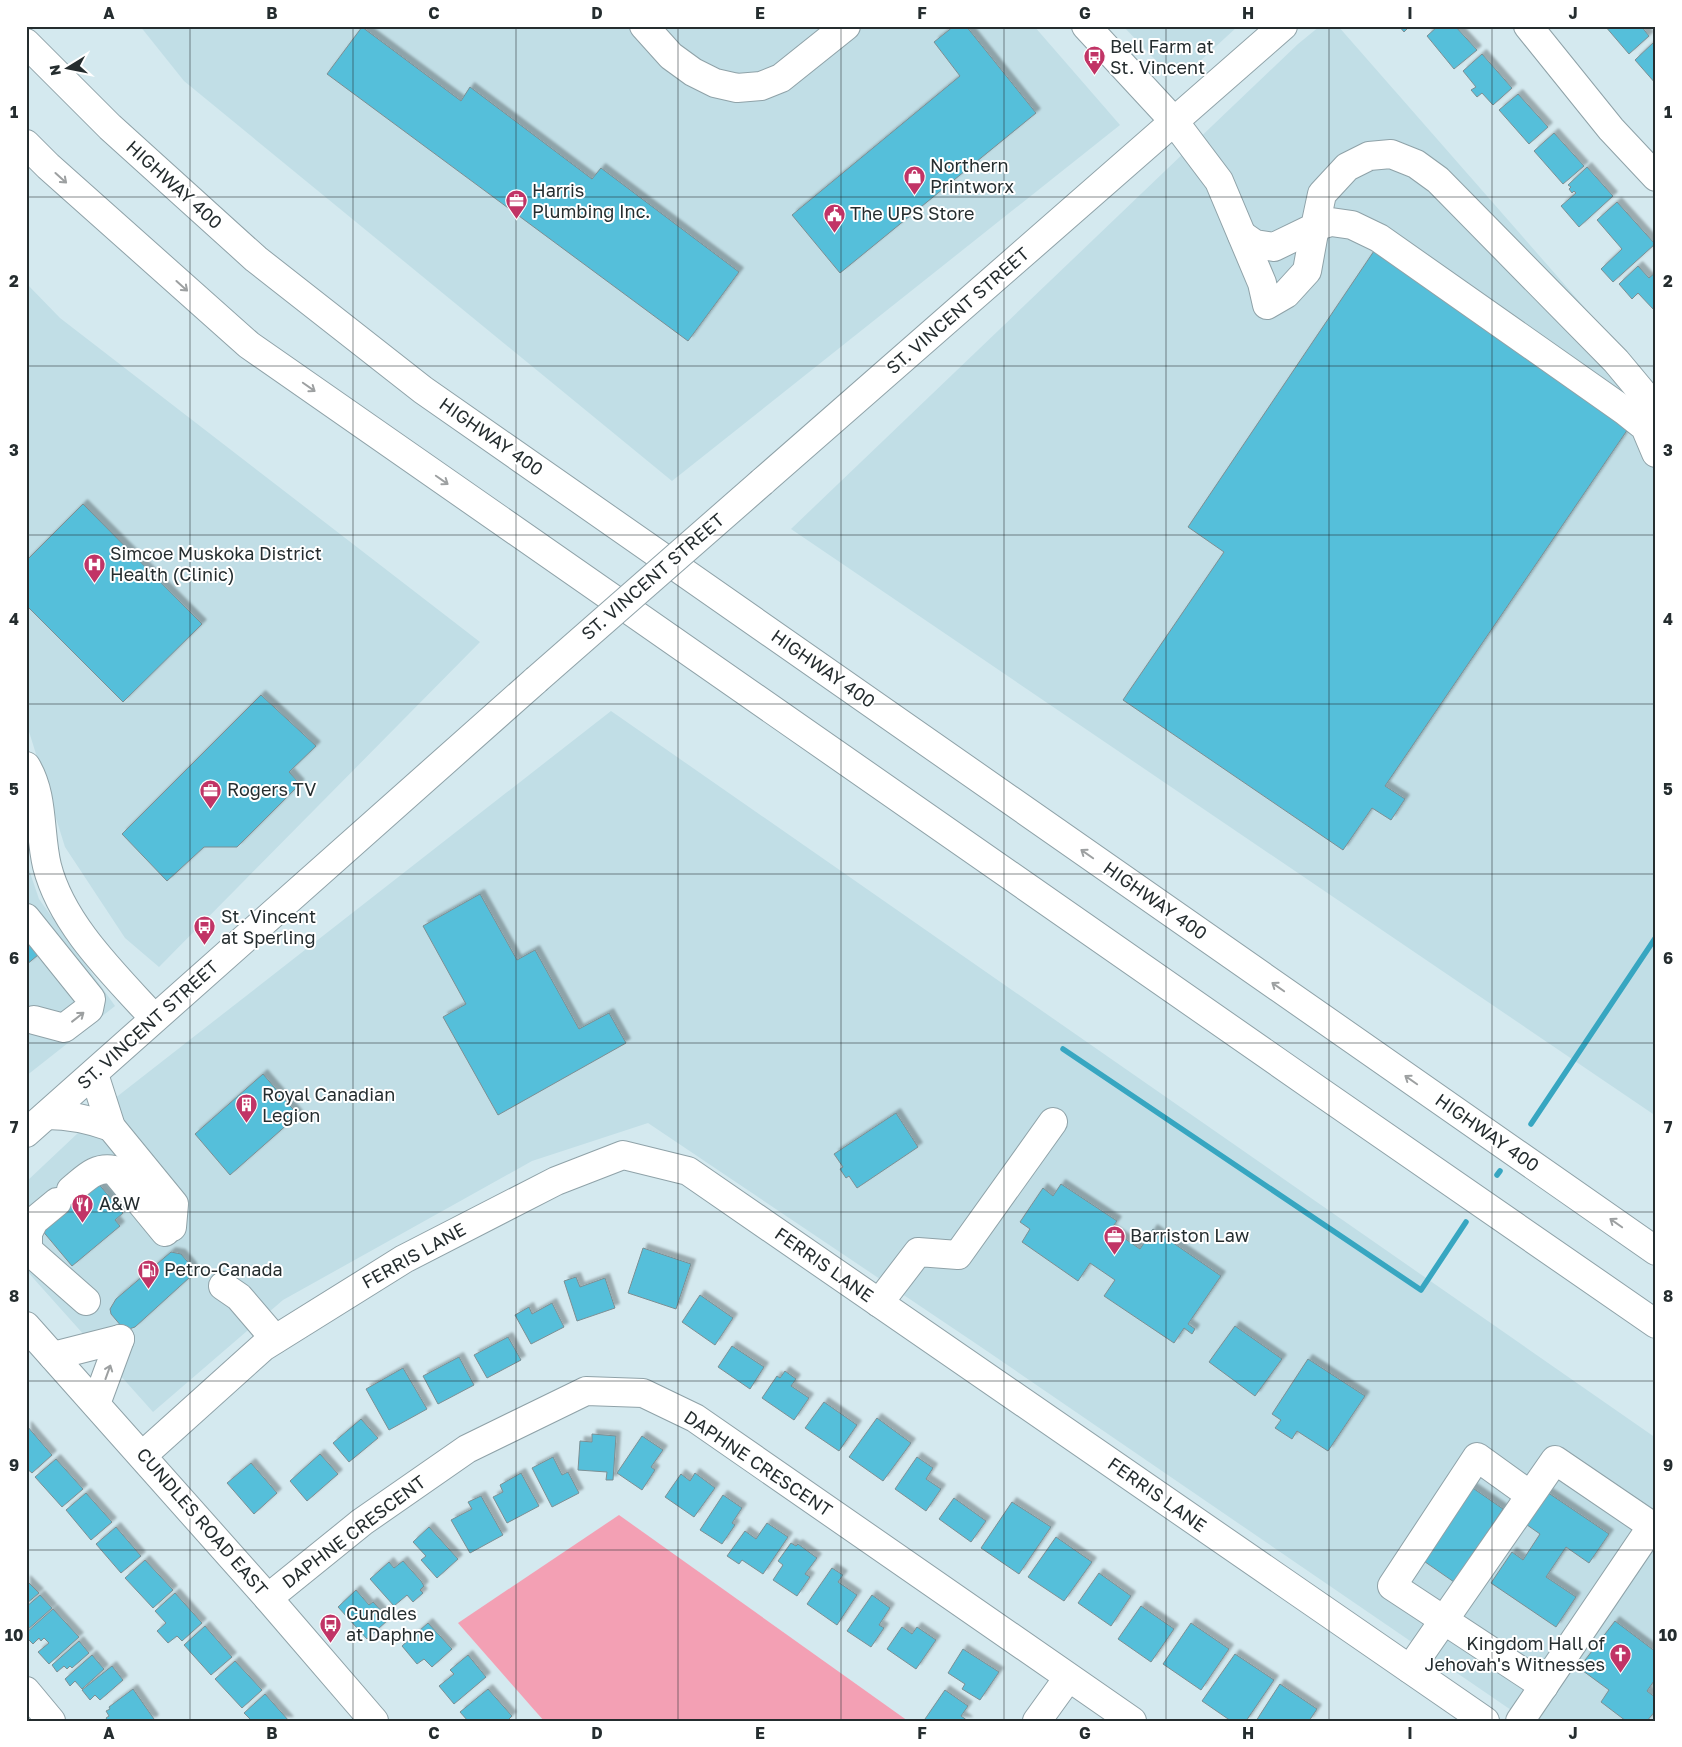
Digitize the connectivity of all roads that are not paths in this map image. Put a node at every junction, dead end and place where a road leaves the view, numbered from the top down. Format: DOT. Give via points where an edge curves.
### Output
graph roads {
  1 [pos="644,26"];
  2 [pos="846,26"];
  3 [pos="1086,26"];
  4 [pos="1283,26"];
  5 [pos="1528,26"];
  6 [pos="26,42"];
  7 [pos="1174,120"];
  8 [pos="26,144"];
  9 [pos="1656,177"];
  10 [pos="1315,227"];
  11 [pos="1242,234"];
  12 [pos="1656,410"];
  13 [pos="1656,453"];
  14 [pos="26,766"];
  15 [pos="26,918"];
  16 [pos="154,1018"];
  17 [pos="34,1020"];
  18 [pos="94,1074"];
  19 [pos="47,1115"];
  20 [pos="1053,1122"];
  21 [pos="111,1128"];
  22 [pos="26,1133"];
  23 [pos="112,1190"];
  24 [pos="164,1233"];
  25 [pos="1656,1251"];
  26 [pos="223,1286"];
  27 [pos="86,1301"];
  28 [pos="879,1303"];
  29 [pos="1656,1324"];
  30 [pos="26,1326"];
  31 [pos="275,1339"];
  32 [pos="53,1356"];
  33 [pos="96,1404"];
  34 [pos="143,1455"];
  35 [pos="1530,1495"];
  36 [pos="268,1598"];
  37 [pos="1444,1620"];
  38 [pos="1410,1669"];
  39 [pos="1068,1678"];
  40 [pos="1544,1686"];
  41 [pos="26,1691"];
  42 [pos="51,1721"];
  43 [pos="374,1721"];
  44 [pos="1037,1721"];
  45 [pos="1132,1721"];
  46 [pos="1485,1721"];
  47 [pos="1520,1721"];
  1 -- 2 [label="main road" via="671,56 693,72 715,83 737,88 761,86 781,78"];
  3 -- 7 [label="main road"];
  4 -- 7 [label="main road, ST. VINCENT STREET"];
  5 -- 9 [label="main road" via="1611,129"];
  25 -- 6 [label="main road, HIGHWAY 400, one-way" via="423,390 256,259 110,127"];
  7 -- 11 [label="main road" via="1219,181"];
  7 -- 16 [label="main road, ST. VINCENT STREET, bridge"];
  8 -- 29 [label="main road, one-way" via="249,345"];
  10 -- 11 [label="main road" via="1274,247 1255,244"];
  10 -- 11 [label="main road" via="1307,272 1286,294 1267,305 1262,283"];
  10 -- 12 [label="main road" via="1322,194 1347,167 1369,156 1391,154 1416,164 1438,180 1616,361"];
  10 -- 13 [label="main road" via="1331,222 1352,225 1379,238 1625,411 1645,427"];
  14 -- 16 [label="main road" via="38,801 48,867 60,900 101,960"];
  17 -- 15 [label="main road, one-way" via="64,1028 89,1008 91,999"];
  16 -- 18 [label="main road, ST. VINCENT STREET"];
  18 -- 19 [label="main road, ST. VINCENT STREET"];
  18 -- 21 [label="main road"];
  19 -- 21 [label="main road" via="68,1115"];
  19 -- 22 [label="main road, ST. VINCENT STREET"];
  20 -- 28 [label="main road" via="958,1255 918,1252"];
  21 -- 24 [label="main road" via="174,1204"];
  23 -- 24 [label="main road"];
  24 -- 27 [label="main road" via="114,1170 107,1168 95,1171 34,1221 28,1233 28,1250"];
  26 -- 31 [label="main road" via="239,1297"];
  28 -- 31 [label="main road, FERRIS LANE" via="688,1172 623,1155 556,1181 404,1259"];
  28 -- 38 [label="main road, FERRIS LANE"];
  30 -- 32 [label="main road, CUNDLES ROAD EAST"];
  31 -- 34 [label="main road, FERRIS LANE"];
  32 -- 33 [label="main road, CUNDLES ROAD EAST"];
  33 -- 32 [label="main road, one-way" via="120,1339"];
  33 -- 34 [label="main road, CUNDLES ROAD EAST"];
  34 -- 36 [label="main road, CUNDLES ROAD EAST"];
  35 -- 37 [label="main road"];
  35 -- 37 [label="main road" via="1477,1457 1392,1586"];
  35 -- 40 [label="main road" via="1555,1460 1652,1526"];
  36 -- 39 [label="main road, DAPHNE CRESCENT" via="362,1522 467,1448 586,1391 643,1393 695,1418"];
  36 -- 43 [label="main road, CUNDLES ROAD EAST"];
  37 -- 38 [label="main road"];
  37 -- 40 [label="main road"];
  38 -- 46 [label="main road, FERRIS LANE"];
  39 -- 44 [label="main road"];
  39 -- 45 [label="main road, DAPHNE CRESCENT"];
  40 -- 47 [label="main road"];
  41 -- 42 [label="main road"];
}
